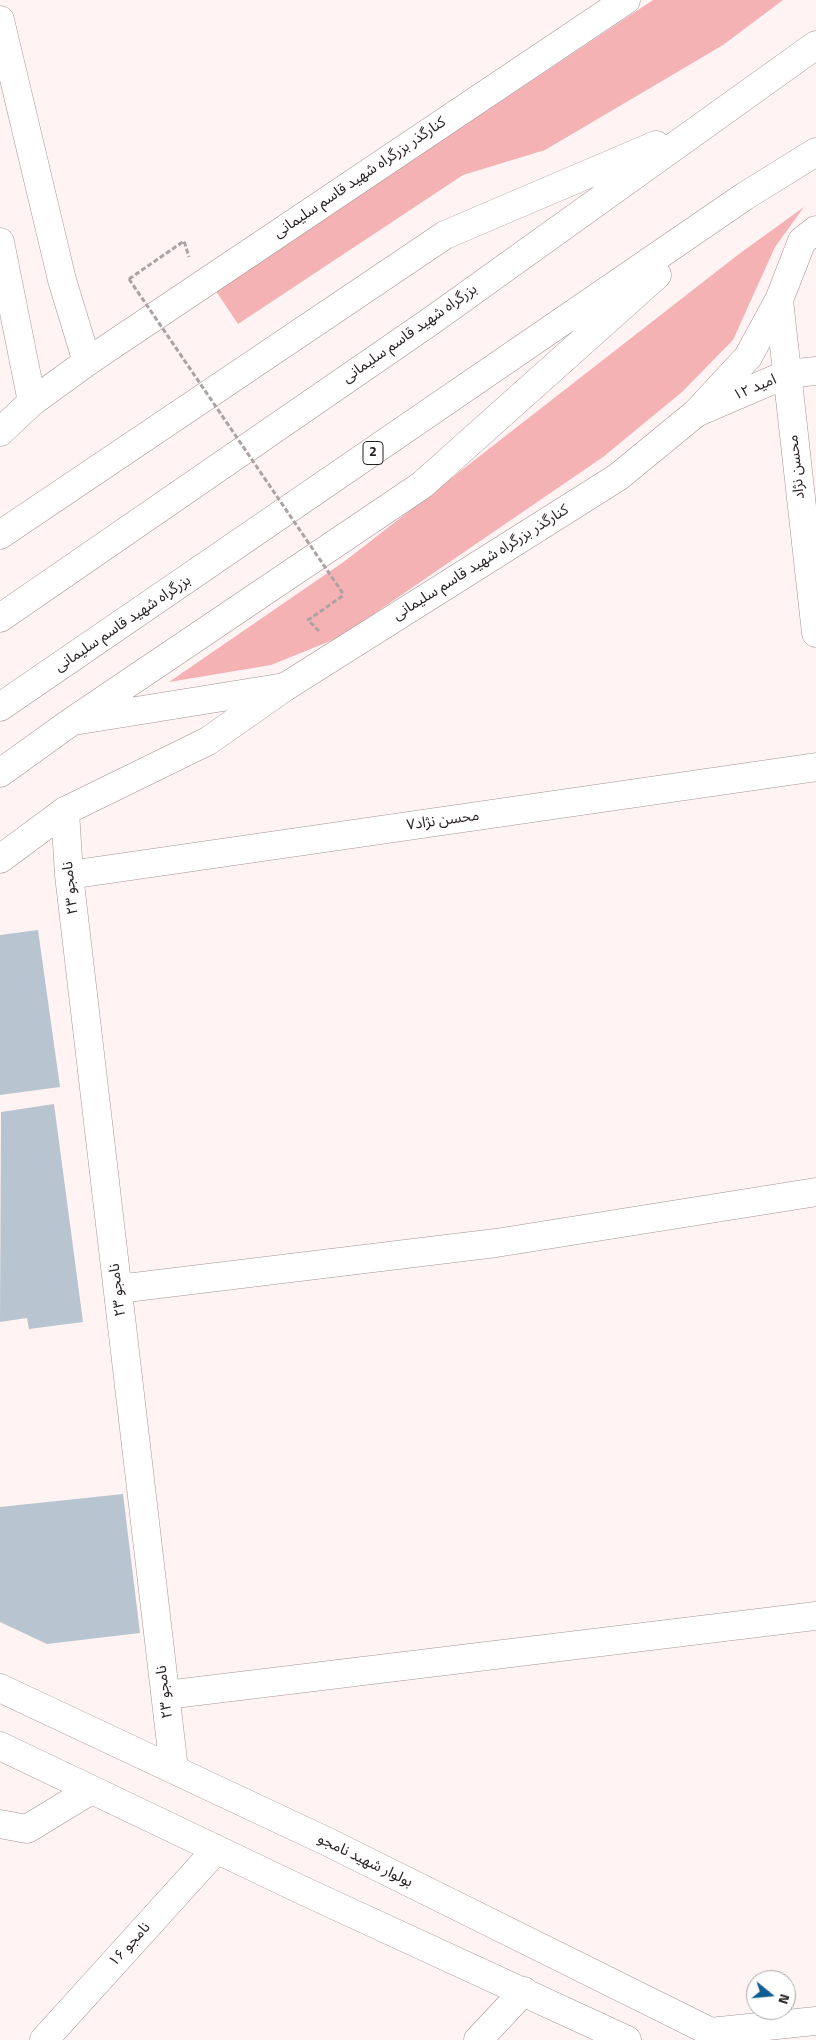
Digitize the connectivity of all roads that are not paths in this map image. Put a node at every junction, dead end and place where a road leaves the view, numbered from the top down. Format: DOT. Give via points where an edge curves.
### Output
graph roads {
  1 [pos="626,0"];
  2 [pos="0,20"];
  3 [pos="816,45"];
  4 [pos="704,125"];
  5 [pos="816,152"];
  6 [pos="745,196"];
  7 [pos="816,230"];
  8 [pos="0,242"];
  9 [pos="779,300"];
  10 [pos="87,362"];
  11 [pos="816,371"];
  12 [pos="787,374"];
  13 [pos="32,402"];
  14 [pos="696,413"];
  15 [pos="0,432"];
  16 [pos="0,535"];
  17 [pos="0,618"];
  18 [pos="816,633"];
  19 [pos="285,686"];
  20 [pos="0,708"];
  21 [pos="71,722"];
  22 [pos="816,767"];
  23 [pos="0,773"];
  24 [pos="65,811"];
  25 [pos="0,859"];
  26 [pos="69,875"];
  27 [pos="816,1192"];
  28 [pos="118,1289"];
  29 [pos="816,1616"];
  30 [pos="0,1688"];
  31 [pos="166,1695"];
  32 [pos="0,1746"];
  33 [pos="174,1769"];
  34 [pos="91,1790"];
  35 [pos="0,1824"];
  36 [pos="216,1850"];
  37 [pos="524,1991"];
  38 [pos="816,2021"];
  39 [pos="718,2036"];
  40 [pos="44,2040"];
  41 [pos="478,2040"];
  42 [pos="627,2040"];
  1 -- 10 [label="main road, کنارگذر بزرگراه شهید قاسم سلیمانی"];
  2 -- 10 [label="main road" via="62,280"];
  3 -- 4 [label="main road, بزرگراه شهید قاسم سلیمانی"];
  4 -- 16 [label="main road" via="445,235"];
  4 -- 17 [label="main road, بزرگراه شهید قاسم سلیمانی" via="431,320"];
  5 -- 6 [label="main road, بزرگراه شهید قاسم سلیمانی"];
  6 -- 20 [label="main road, بزرگراه شهید قاسم سلیمانی / 2"];
  6 -- 21 [label="main road" via="422,485"];
  7 -- 9 [label="main road, کنارگذر بزرگراه شهید قاسم سلیمانی" via="802,241"];
  8 -- 13 [label="main road"];
  9 -- 12 [label="main road, محسن نژاد"];
  9 -- 14 [label="main road, کنارگذر بزرگراه شهید قاسم سلیمانی" via="748,357"];
  10 -- 13 [label="main road, کنارگذر بزرگراه شهید قاسم سلیمانی"];
  11 -- 12 [label="main road, امید ۱۲"];
  12 -- 14 [label="main road, امید ۱۲"];
  12 -- 18 [label="main road, محسن نژاد"];
  13 -- 15 [label="main road, کنارگذر بزرگراه شهید قاسم سلیمانی"];
  14 -- 19 [label="main road, کنارگذر بزرگراه شهید قاسم سلیمانی" via="618,477"];
  19 -- 21 [label="main road"];
  19 -- 24 [label="main road, کنارگذر بزرگراه شهید قاسم سلیمانی" via="208,741"];
  21 -- 23 [label="main road"];
  22 -- 26 [label="main road, محسن نژاد۷"];
  24 -- 25 [label="main road, کنارگذر بزرگراه شهید قاسم سلیمانی"];
  24 -- 26 [label="main road, نامجو ۲۳"];
  26 -- 28 [label="main road, نامجو ۲۳"];
  27 -- 28 [label="main road" via="496,1243"];
  28 -- 31 [label="main road, نامجو ۲۳"];
  29 -- 31 [label="main road"];
  30 -- 33 [label="main road, بولوار شهید نامجو"];
  31 -- 33 [label="main road, نامجو ۲۳"];
  32 -- 34 [label="main road"];
  33 -- 39 [label="main road, بولوار شهید نامجو"];
  34 -- 35 [label="main road" via="27,1829"];
  34 -- 36 [label="main road"];
  36 -- 37 [label="main road"];
  36 -- 40 [label="main road, نامجو ۱۶"];
  37 -- 41 [label="main road"];
  37 -- 42 [label="main road"];
  38 -- 39 [label="main road"];
}
